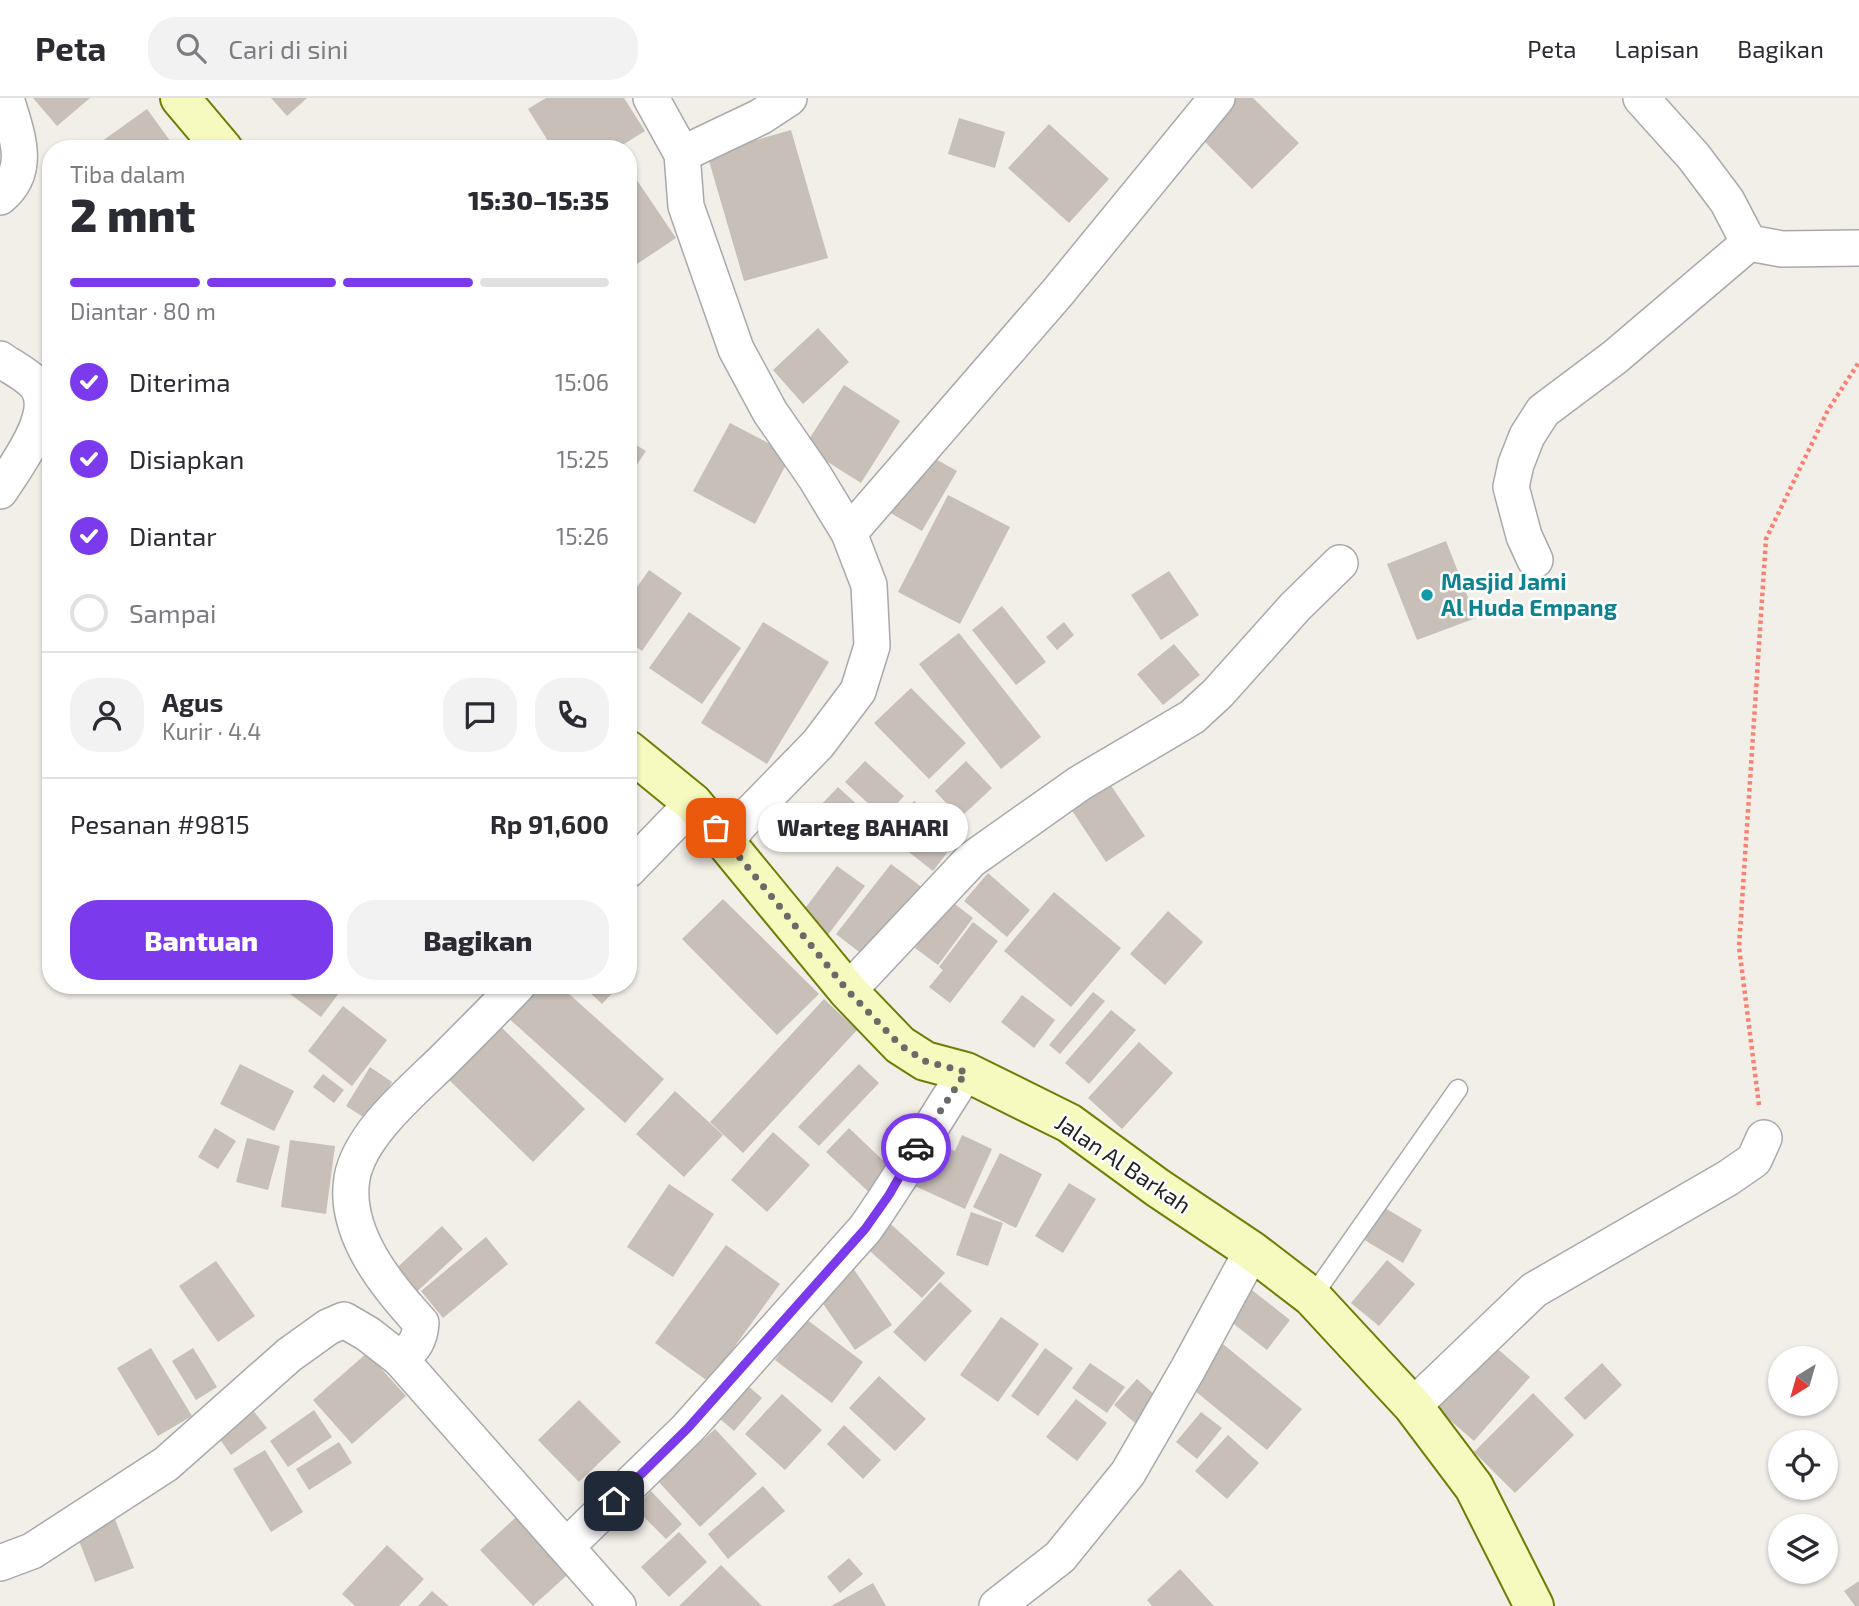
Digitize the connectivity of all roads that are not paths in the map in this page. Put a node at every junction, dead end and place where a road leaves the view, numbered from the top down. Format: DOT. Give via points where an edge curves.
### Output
graph roads {
  1 [pos="6,98"];
  2 [pos="180,98"];
  3 [pos="651,98"];
  4 [pos="789,98"];
  5 [pos="1217,98"];
  6 [pos="1641,98"];
  7 [pos="215,140"];
  8 [pos="682,154"];
  9 [pos="0,197"];
  10 [pos="1749,243"];
  11 [pos="1859,248"];
  12 [pos="0,359"];
  13 [pos="0,491"];
  14 [pos="849,533"];
  15 [pos="1535,560"];
  16 [pos="1340,563"];
  17 [pos="637,757"];
  18 [pos="693,803"];
  19 [pos="727,842"];
  20 [pos="637,861"];
  21 [pos="848,991"];
  22 [pos="509,994"];
  23 [pos="966,1072"];
  24 [pos="1458,1089"];
  25 [pos="1764,1138"];
  26 [pos="1252,1251"];
  27 [pos="1312,1297"];
  28 [pos="400,1359"];
  29 [pos="1413,1406"];
  30 [pos="567,1546"];
  31 [pos="0,1563"];
  32 [pos="618,1606"];
  33 [pos="997,1606"];
  34 [pos="1534,1606"];
  1 -- 9 [label="street" via="21,167"];
  2 -- 7 [label="street"];
  3 -- 8 [label="street"];
  4 -- 8 [label="street" via="761,117"];
  5 -- 14 [label="street" via="1058,292"];
  6 -- 10 [label="street" via="1727,201"];
  8 -- 14 [label="street" via="686,206 736,349 770,412"];
  10 -- 11 [label="street" via="1782,249"];
  10 -- 15 [label="street" via="1544,411 1527,436 1511,487"];
  12 -- 13 [label="street" via="36,385 42,398 39,427"];
  14 -- 19 [label="street" via="869,585 872,646 858,691 818,744"];
  16 -- 21 [label="street" via="1192,717 1080,783 971,860"];
  17 -- 18 [label="street, Jalan Al Barkah"];
  18 -- 19 [label="street, Jalan Al Barkah"];
  18 -- 20 [label="street"];
  19 -- 21 [label="street, Jalan Al Barkah"];
  21 -- 23 [label="street, Jalan Al Barkah" via="900,1045 925,1061"];
  22 -- 28 [label="street" via="391,1113 364,1145 352,1178 353,1210 362,1240 386,1281 421,1323 420,1338"];
  23 -- 26 [label="street, Jalan Al Barkah" via="1069,1123"];
  23 -- 30 [label="street" via="865,1229 688,1428"];
  24 -- 27 [label="lane"];
  25 -- 29 [label="street" via="1754,1160 1728,1178 1534,1290"];
  26 -- 27 [label="street, Jalan Al Barkah"];
  26 -- 33 [label="street" via="1128,1473 1060,1558"];
  27 -- 29 [label="street, Jalan Al Barkah"];
  28 -- 30 [label="street"];
  28 -- 31 [label="street" via="344,1320 328,1328 289,1355 166,1464 32,1551"];
  29 -- 34 [label="street, Jalan Al Barkah" via="1474,1487"];
  30 -- 32 [label="street"];
}
